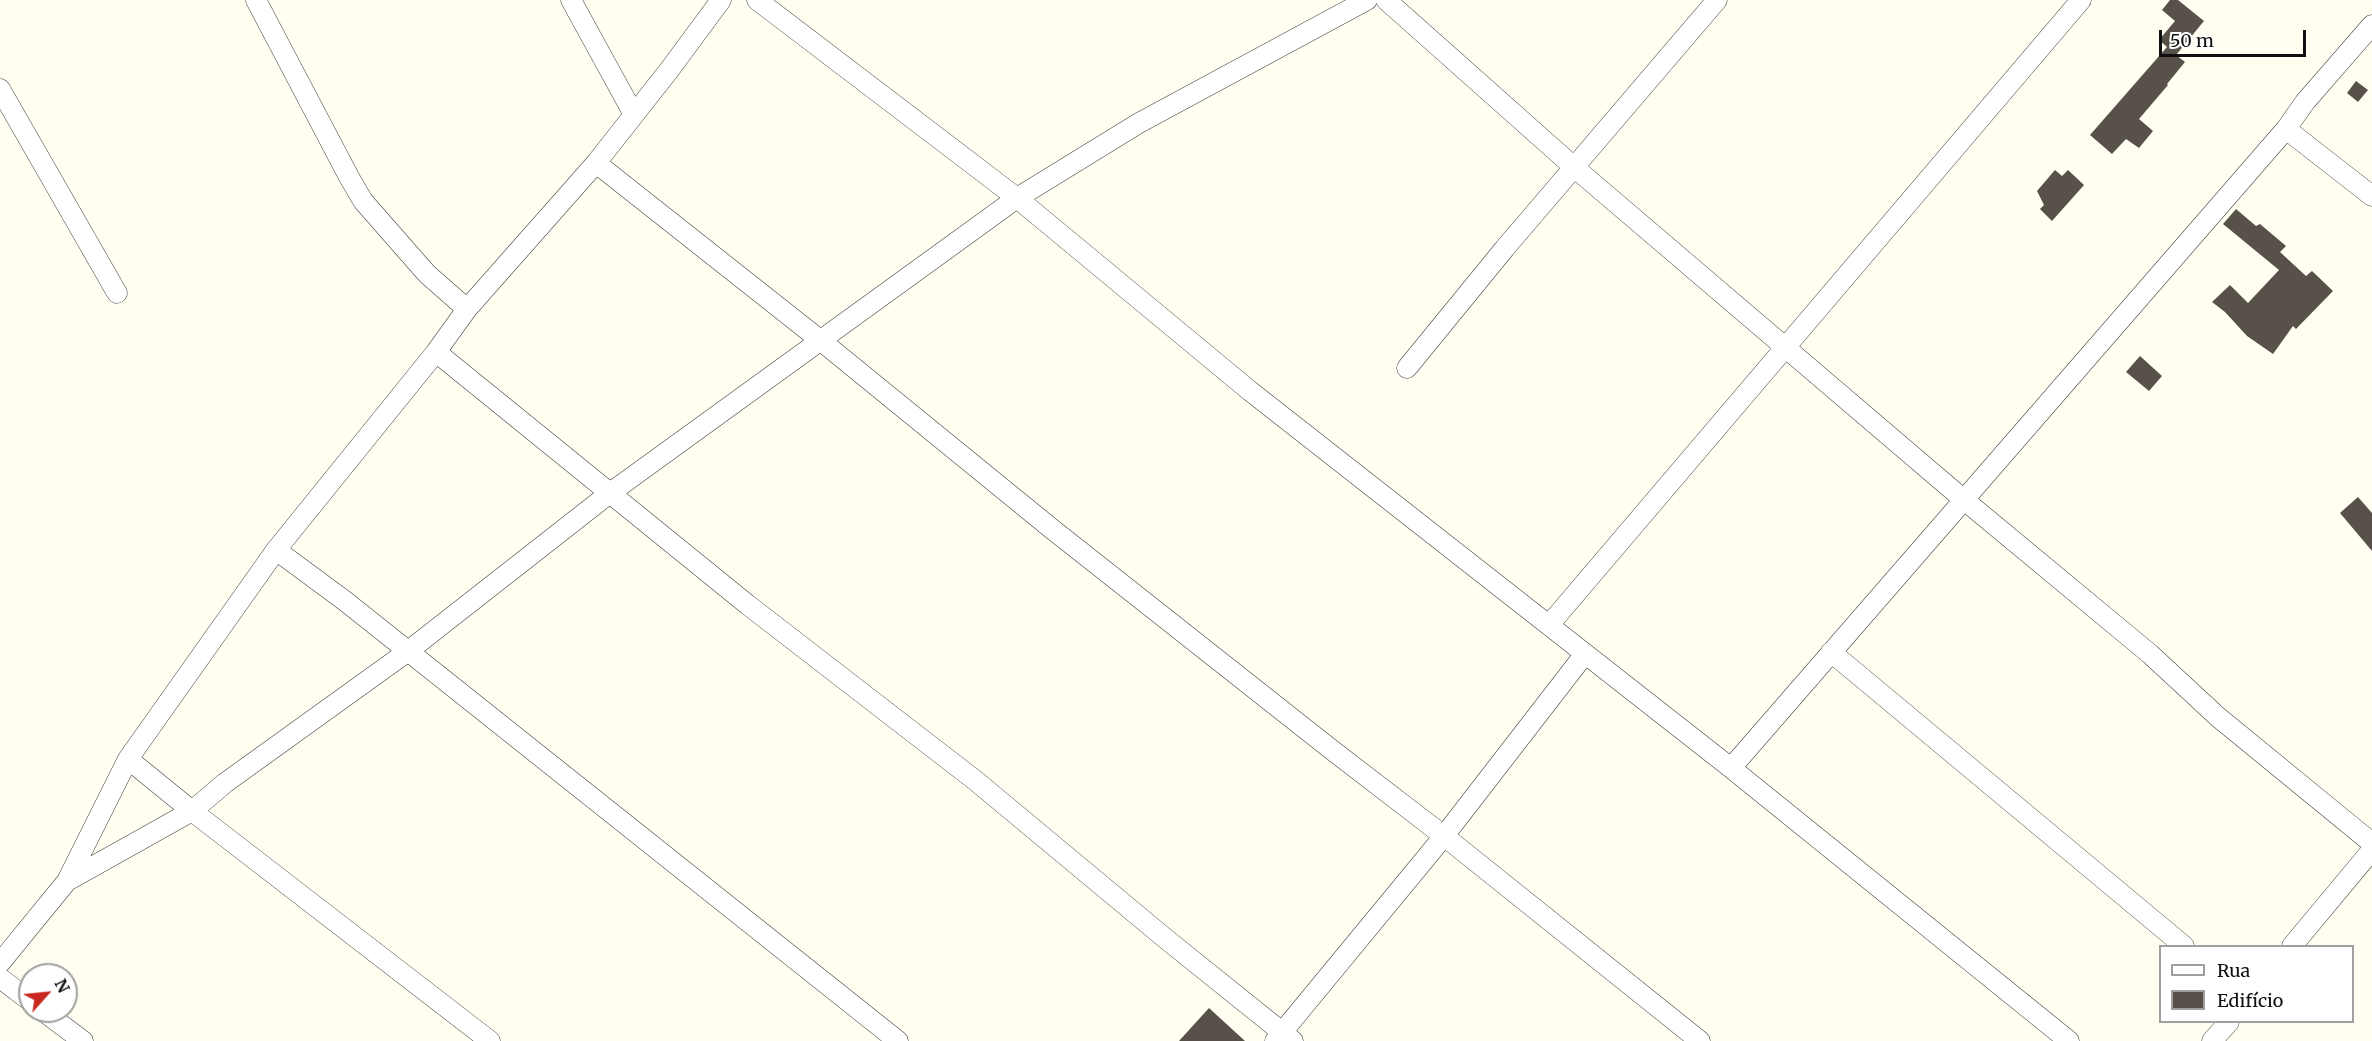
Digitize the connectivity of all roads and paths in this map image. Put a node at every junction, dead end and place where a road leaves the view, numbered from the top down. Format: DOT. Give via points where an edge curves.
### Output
graph roads {
  1 [pos="256,0"];
  2 [pos="571,0"];
  3 [pos="721,0"];
  4 [pos="757,0"];
  5 [pos="1367,0"];
  6 [pos="1386,0"];
  7 [pos="1717,0"];
  8 [pos="2081,0"];
  9 [pos="2372,25"];
  10 [pos="0,89"];
  11 [pos="633,113"];
  12 [pos="2286,129"];
  13 [pos="596,163"];
  14 [pos="1575,168"];
  15 [pos="2372,196"];
  16 [pos="1017,198"];
  17 [pos="117,293"];
  18 [pos="468,309"];
  19 [pos="820,340"];
  20 [pos="1785,347"];
  21 [pos="436,352"];
  22 [pos="1407,368"];
  23 [pos="610,494"];
  24 [pos="1963,499"];
  25 [pos="276,550"];
  26 [pos="1549,625"];
  27 [pos="407,652"];
  28 [pos="1831,652"];
  29 [pos="1584,655"];
  30 [pos="128,759"];
  31 [pos="1731,768"];
  32 [pos="192,811"];
  33 [pos="1444,836"];
  34 [pos="2372,843"];
  35 [pos="2372,850"];
  36 [pos="67,881"];
  37 [pos="2183,945"];
  38 [pos="2293,945"];
  39 [pos="0,963"];
  40 [pos="0,978"];
  41 [pos="18,992"];
  42 [pos="60,1023"];
  43 [pos="2228,1023"];
  44 [pos="1284,1038"];
  45 [pos="83,1041"];
  46 [pos="490,1041"];
  47 [pos="898,1041"];
  48 [pos="1700,1041"];
  49 [pos="2069,1041"];
  50 [pos="2212,1041"];
  1 -- 18 [label="street" via="363,201 427,274"];
  2 -- 11 [label="street"];
  3 -- 11 [label="street"];
  4 -- 16 [label="street"];
  5 -- 16 [label="street" via="1139,123"];
  6 -- 14 [label="street"];
  7 -- 14 [label="street"];
  8 -- 20 [label="street"];
  9 -- 12 [label="street"];
  10 -- 17 [label="street"];
  11 -- 13 [label="street"];
  12 -- 15 [label="street"];
  12 -- 24 [label="street"];
  13 -- 18 [label="street"];
  13 -- 19 [label="street"];
  14 -- 20 [label="street"];
  14 -- 22 [label="street"];
  16 -- 19 [label="street"];
  16 -- 26 [label="street" via="1250,391"];
  18 -- 21 [label="street"];
  19 -- 23 [label="street"];
  19 -- 33 [label="street" via="1052,529"];
  20 -- 24 [label="street"];
  20 -- 26 [label="street"];
  21 -- 23 [label="street"];
  21 -- 25 [label="street"];
  23 -- 27 [label="street"];
  23 -- 44 [label="street" via="976,782"];
  24 -- 28 [label="street"];
  24 -- 34 [label="street"];
  25 -- 27 [label="street"];
  25 -- 30 [label="street"];
  26 -- 29 [label="street"];
  27 -- 32 [label="street"];
  27 -- 47 [label="street"];
  28 -- 31 [label="street"];
  28 -- 37 [label="street"];
  29 -- 31 [label="street"];
  29 -- 33 [label="street"];
  30 -- 32 [label="street"];
  30 -- 36 [label="street"];
  31 -- 49 [label="street"];
  32 -- 36 [label="street"];
  32 -- 46 [label="street"];
  33 -- 44 [label="street"];
  33 -- 48 [label="street"];
  35 -- 38 [label="street"];
  36 -- 39 [label="street"];
  40 -- 41 [label="street"];
  42 -- 45 [label="street"];
  43 -- 50 [label="street"];
}
